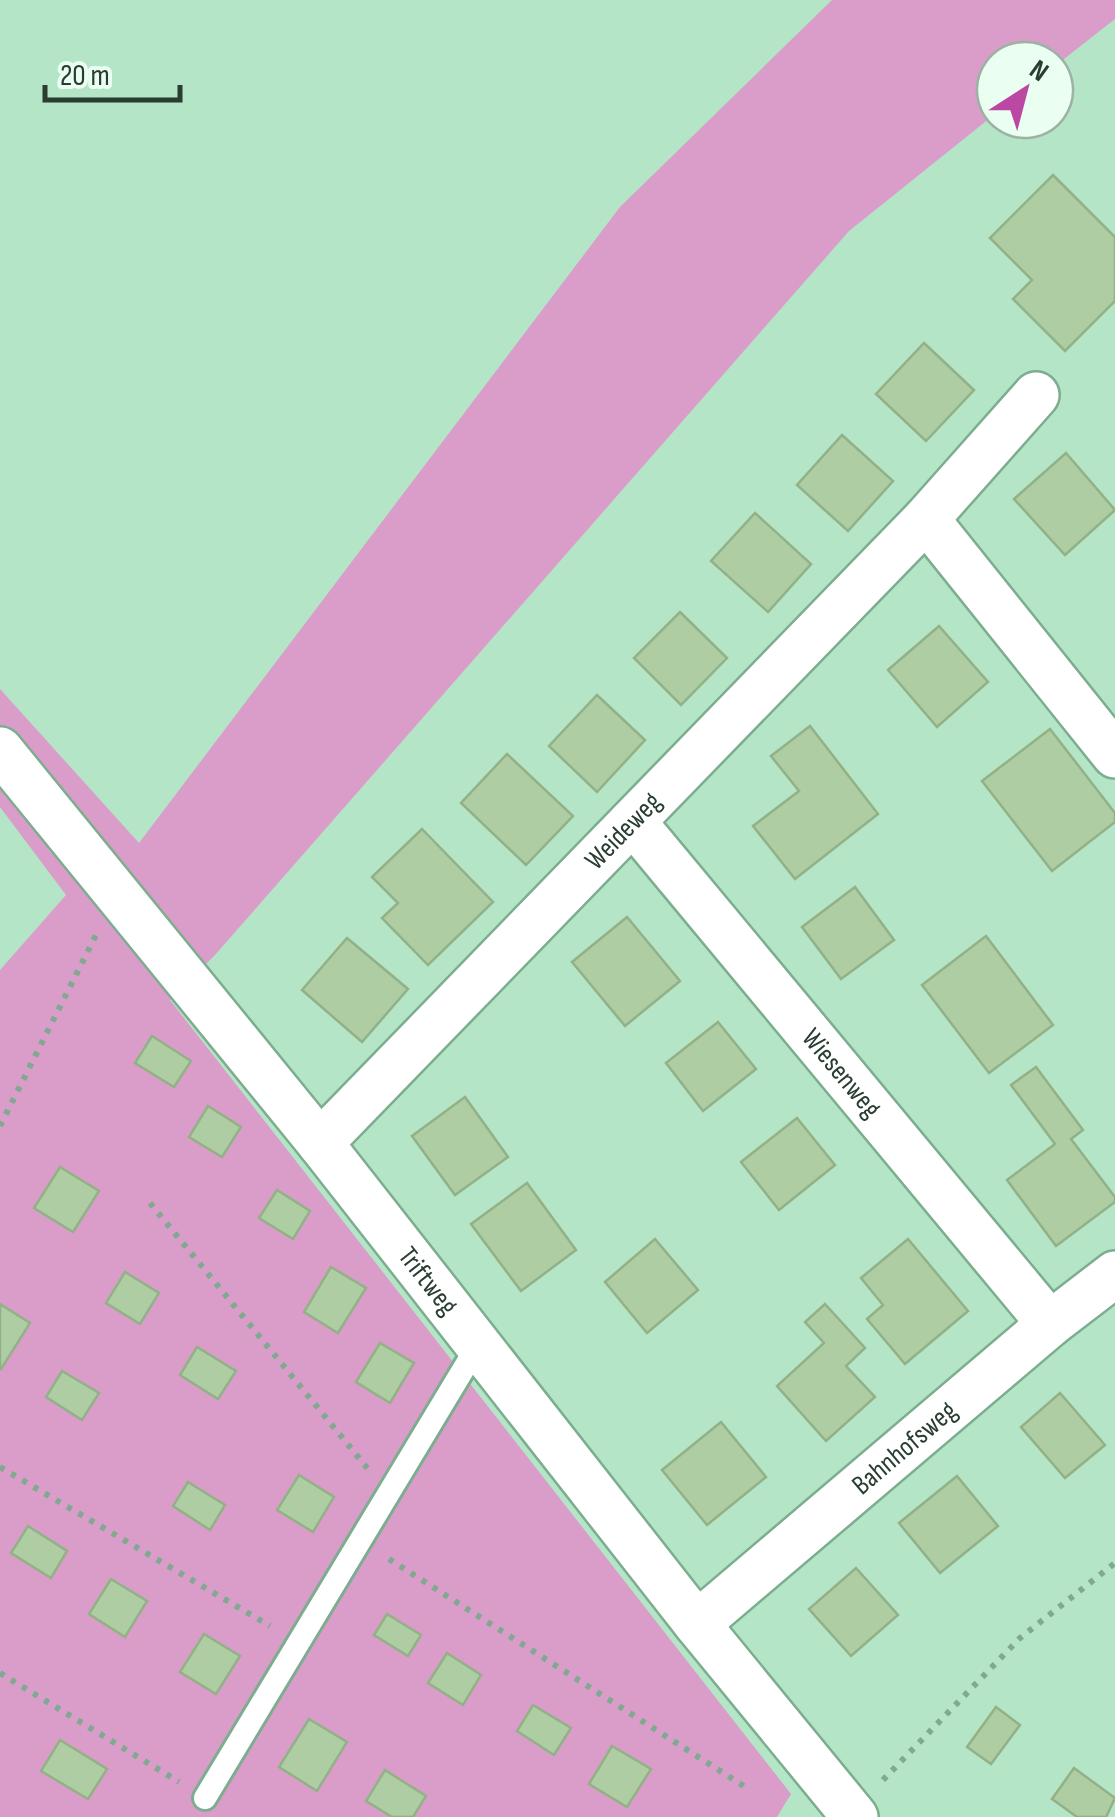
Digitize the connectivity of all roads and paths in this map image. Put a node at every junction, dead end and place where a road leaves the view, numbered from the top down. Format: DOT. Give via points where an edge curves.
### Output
graph roads {
  1 [pos="1036,395"];
  2 [pos="926,519"];
  3 [pos="0,750"];
  4 [pos="1115,755"];
  5 [pos="634,823"];
  6 [pos="117,894"];
  7 [pos="0,1126"];
  8 [pos="320,1143"];
  9 [pos="150,1203"];
  10 [pos="1115,1274"];
  11 [pos="1050,1324"];
  12 [pos="478,1345"];
  13 [pos="0,1467"];
  14 [pos="389,1494"];
  15 [pos="360,1541"];
  16 [pos="1115,1564"];
  17 [pos="697,1624"];
  18 [pos="299,1643"];
  19 [pos="0,1673"];
  20 [pos="750,1790"];
  21 [pos="205,1798"];
  22 [pos="853,1815"];
  1 -- 2 [label="street, Weideweg"];
  2 -- 4 [label="street"];
  2 -- 5 [label="street, Weideweg"];
  3 -- 6 [label="street, Triftweg"];
  5 -- 8 [label="street, Weideweg"];
  5 -- 11 [label="street, Wiesenweg"];
  6 -- 7 [label="path"];
  6 -- 8 [label="street, Triftweg"];
  8 -- 12 [label="street, Triftweg"];
  9 -- 14 [label="path"];
  10 -- 11 [label="street, Bahnhofsweg"];
  11 -- 17 [label="street, Bahnhofsweg"];
  12 -- 14 [label="lane"];
  12 -- 17 [label="street, Triftweg"];
  13 -- 18 [label="path"];
  14 -- 15 [label="lane"];
  15 -- 18 [label="lane"];
  15 -- 20 [label="path"];
  16 -- 22 [label="path" via="1020,1638"];
  17 -- 22 [label="street, Triftweg"];
  18 -- 21 [label="lane"];
  19 -- 21 [label="path"];
}
